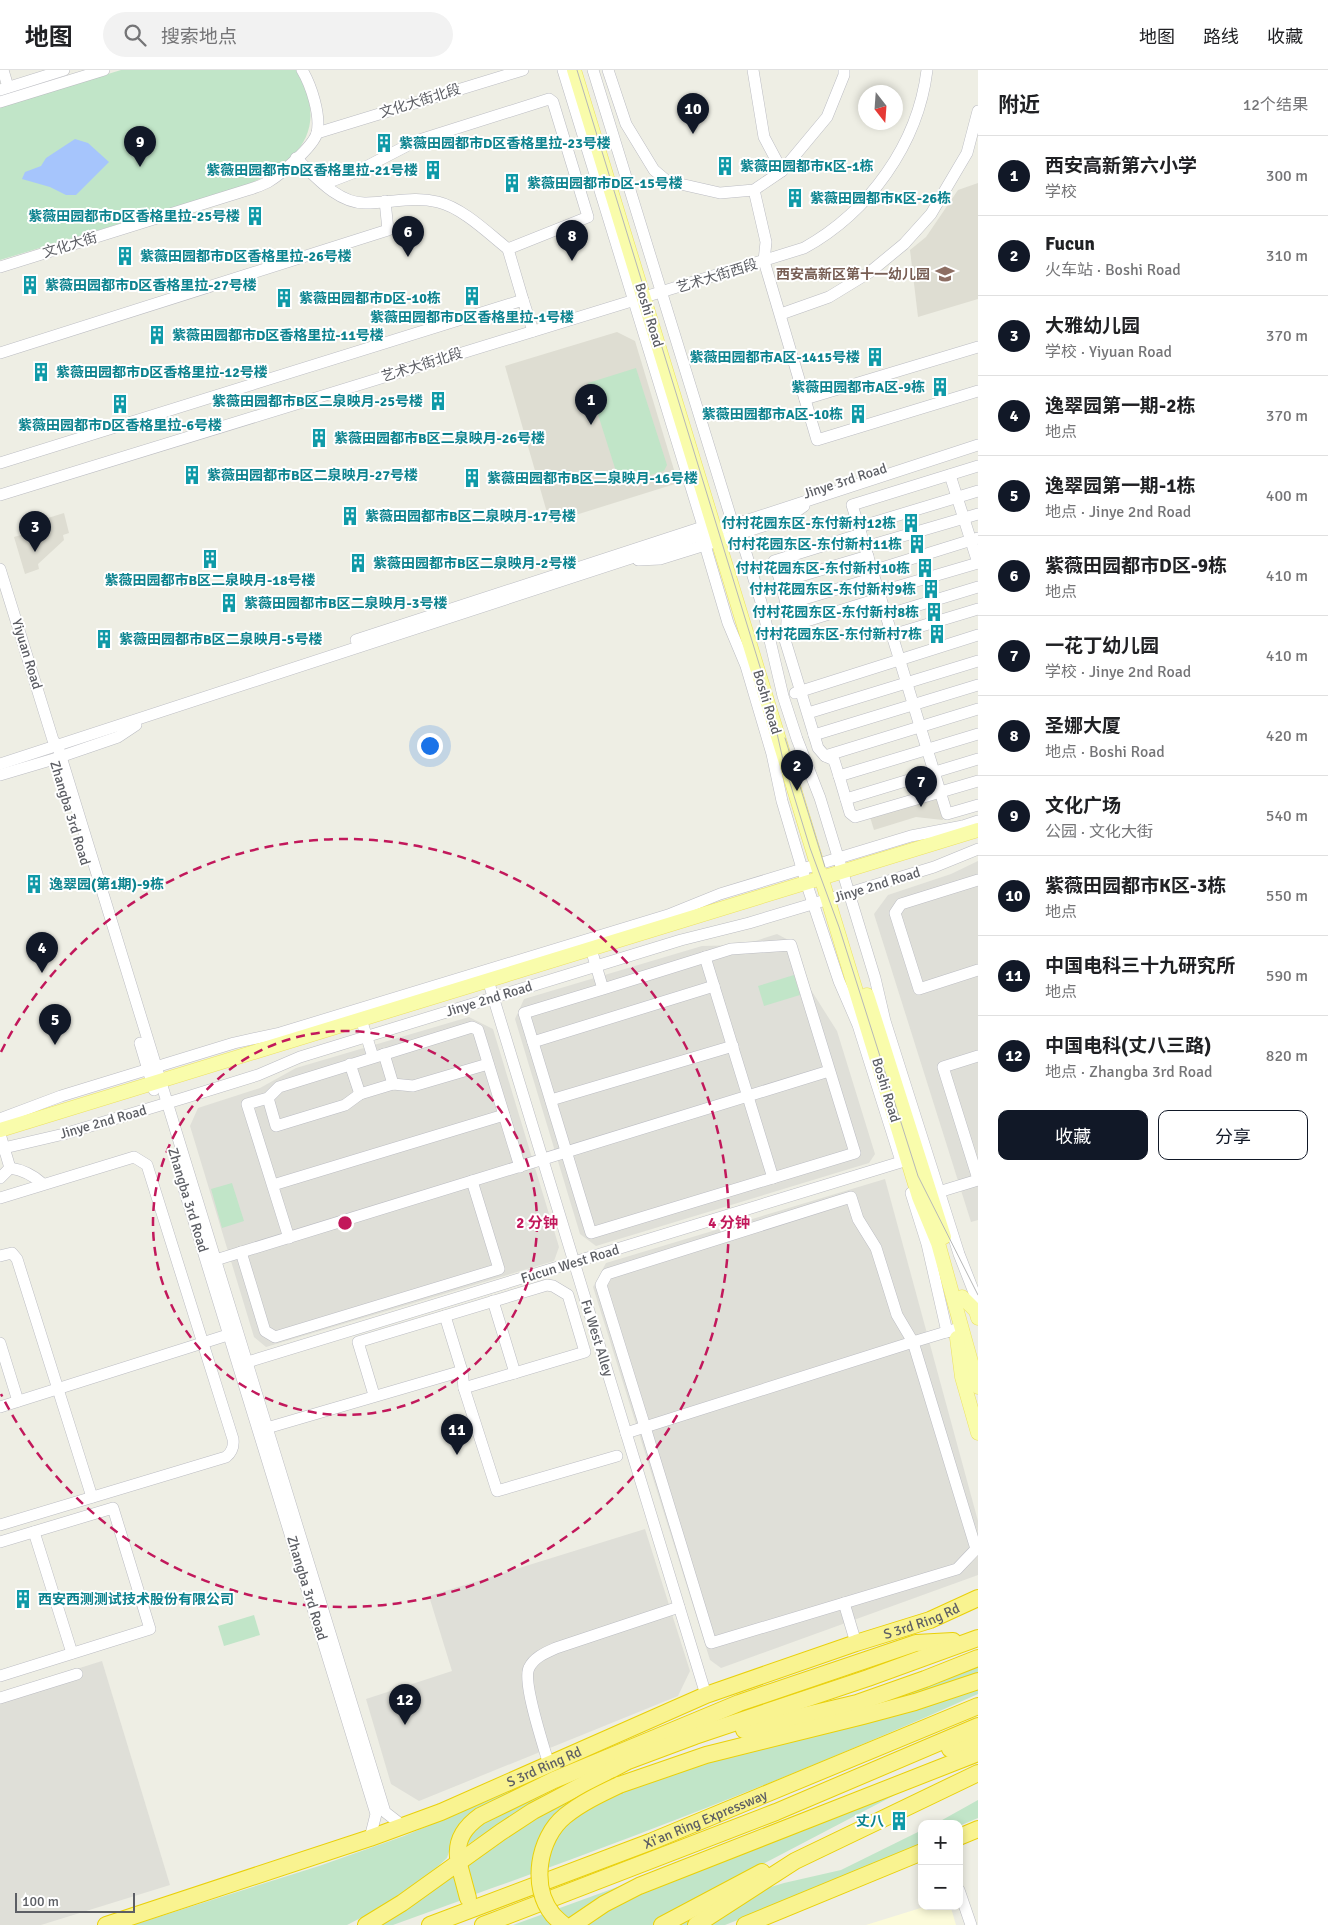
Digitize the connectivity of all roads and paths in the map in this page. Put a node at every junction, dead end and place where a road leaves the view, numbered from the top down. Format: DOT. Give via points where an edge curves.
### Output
graph roads {
  1 [pos="3,70"];
  2 [pos="64,70"];
  3 [pos="104,70"];
  4 [pos="302,70"];
  5 [pos="523,70"];
  6 [pos="564,70"];
  7 [pos="574,70"];
  8 [pos="583,70"];
  9 [pos="593,70"];
  10 [pos="608,70"];
  11 [pos="753,70"];
  12 [pos="844,70"];
  13 [pos="928,70"];
  14 [pos="4,88"];
  15 [pos="0,102"];
  16 [pos="978,111"];
  17 [pos="317,133"];
  18 [pos="296,158"];
  19 [pos="782,171"];
  20 [pos="324,184"];
  21 [pos="754,190"];
  22 [pos="385,201"];
  23 [pos="508,249"];
  24 [pos="764,261"];
  25 [pos="0,267"];
  26 [pos="648,297"];
  27 [pos="523,300"];
  28 [pos="781,314"];
  29 [pos="533,332"];
  30 [pos="978,347"];
  31 [pos="0,353"];
  32 [pos="978,391"];
  33 [pos="805,399"];
  34 [pos="978,438"];
  35 [pos="978,445"];
  36 [pos="0,462"];
  37 [pos="978,466"];
  38 [pos="950,475"];
  39 [pos="978,491"];
  40 [pos="0,495"];
  41 [pos="957,497"];
  42 [pos="978,514"];
  43 [pos="964,518"];
  44 [pos="860,530"];
  45 [pos="719,531"];
  46 [pos="974,540"];
  47 [pos="866,552"];
  48 [pos="978,563"];
  49 [pos="0,569"];
  50 [pos="873,574"];
  51 [pos="780,582"];
  52 [pos="978,587"];
  53 [pos="880,595"];
  54 [pos="787,604"];
  55 [pos="978,609"];
  56 [pos="886,615"];
  57 [pos="787,627"];
  58 [pos="892,635"];
  59 [pos="978,636"];
  60 [pos="899,660"];
  61 [pos="978,661"];
  62 [pos="906,683"];
  63 [pos="978,685"];
  64 [pos="800,691"];
  65 [pos="783,696"];
  66 [pos="913,705"];
  67 [pos="978,709"];
  68 [pos="808,713"];
  69 [pos="920,727"];
  70 [pos="978,734"];
  71 [pos="814,735"];
  72 [pos="55,750"];
  73 [pos="927,750"];
  74 [pos="0,756"];
  75 [pos="825,756"];
  76 [pos="978,759"];
  77 [pos="0,764"];
  78 [pos="934,772"];
  79 [pos="0,775"];
  80 [pos="839,776"];
  81 [pos="978,781"];
  82 [pos="940,793"];
  83 [pos="846,799"];
  84 [pos="978,805"];
  85 [pos="978,821"];
  86 [pos="978,830"];
  87 [pos="978,839"];
  88 [pos="978,849"];
  89 [pos="824,875"];
  90 [pos="978,880"];
  91 [pos="832,899"];
  92 [pos="593,957"];
  93 [pos="705,957"];
  94 [pos="978,970"];
  95 [pos="714,986"];
  96 [pos="490,989"];
  97 [pos="603,989"];
  98 [pos="364,1027"];
  99 [pos="533,1042"];
  100 [pos="733,1046"];
  101 [pos="384,1054"];
  102 [pos="978,1056"];
  103 [pos="373,1057"];
  104 [pos="350,1064"];
  105 [pos="488,1064"];
  106 [pos="829,1071"];
  107 [pos="155,1080"];
  108 [pos="393,1084"];
  109 [pos="360,1094"];
  110 [pos="748,1096"];
  111 [pos="268,1098"];
  112 [pos="551,1100"];
  113 [pos="163,1105"];
  114 [pos="504,1115"];
  115 [pos="0,1119"];
  116 [pos="1,1139"];
  117 [pos="566,1151"];
  118 [pos="543,1158"];
  119 [pos="901,1162"];
  120 [pos="520,1167"];
  121 [pos="10,1168"];
  122 [pos="0,1178"];
  123 [pos="773,1178"];
  124 [pos="978,1179"];
  125 [pos="472,1181"];
  126 [pos="43,1184"];
  127 [pos="273,1185"];
  128 [pos="935,1193"];
  129 [pos="0,1198"];
  130 [pos="289,1238"];
  131 [pos="241,1252"];
  132 [pos="0,1256"];
  133 [pos="211,1261"];
  134 [pos="574,1262"];
  135 [pos="958,1300"];
  136 [pos="493,1301"];
  137 [pos="977,1313"];
  138 [pos="445,1316"];
  139 [pos="951,1330"];
  140 [pos="233,1333"];
  141 [pos="913,1342"];
  142 [pos="0,1343"];
  143 [pos="204,1344"];
  144 [pos="975,1360"];
  145 [pos="242,1364"];
  146 [pos="462,1371"];
  147 [pos="514,1373"];
  148 [pos="978,1387"];
  149 [pos="464,1388"];
  150 [pos="58,1389"];
  151 [pos="374,1395"];
  152 [pos="18,1401"];
  153 [pos="0,1407"];
  154 [pos="645,1427"];
  155 [pos="262,1429"];
  156 [pos="626,1433"];
  157 [pos="978,1433"];
  158 [pos="617,1456"];
  159 [pos="92,1497"];
  160 [pos="0,1525"];
  161 [pos="34,1532"];
  162 [pos="0,1542"];
  163 [pos="978,1598"];
  164 [pos="844,1603"];
  165 [pos="679,1607"];
  166 [pos="977,1639"];
  167 [pos="856,1643"];
  168 [pos="72,1653"];
  169 [pos="978,1658"];
  170 [pos="77,1674"];
  171 [pos="0,1676"];
  172 [pos="978,1680"];
  173 [pos="706,1695"];
  174 [pos="0,1698"];
  175 [pos="978,1706"];
  176 [pos="978,1726"];
  177 [pos="978,1739"];
  178 [pos="978,1753"];
  179 [pos="549,1765"];
  180 [pos="978,1772"];
  181 [pos="585,1782"];
  182 [pos="776,1812"];
  183 [pos="403,1826"];
  184 [pos="978,1829"];
  185 [pos="963,1835"];
  186 [pos="370,1838"];
  187 [pos="918,1854"];
  188 [pos="795,1861"];
  189 [pos="468,1898"];
  190 [pos="963,1902"];
  191 [pos="769,1921"];
  192 [pos="106,1925"];
  193 [pos="366,1925"];
  194 [pos="430,1925"];
  195 [pos="483,1925"];
  196 [pos="564,1925"];
  197 [pos="573,1925"];
  198 [pos="662,1925"];
  199 [pos="696,1925"];
  200 [pos="745,1925"];
  201 [pos="971,1925"];
  1 -- 14 [label="street"];
  2 -- 14 [label="street"];
  3 -- 15 [label="street"];
  4 -- 17 [label="street" via="314,98"];
  5 -- 17 [label="street, 文化大街北段"];
  6 -- 26 [label="street, Boshi Road"];
  7 -- 26 [label="main road, Boshi Road"];
  8 -- 26 [label="main road, Boshi Road"];
  9 -- 26 [label="street, Boshi Road"];
  10 -- 21 [label="street" via="626,124 654,170 667,181 720,194"];
  11 -- 19 [label="street" via="764,137"];
  12 -- 19 [label="street" via="827,116"];
  13 -- 24 [label="street, 艺术大街西段" via="907,140 886,175 854,212 815,242"];
  16 -- 28 [label="street" via="968,153 931,214 904,244 870,272 830,297"];
  17 -- 18 [label="street, 文化大街"];
  18 -- 20 [label="street"];
  18 -- 25 [label="street, 文化大街" via="268,182 247,190"];
  19 -- 21 [label="street"];
  20 -- 22 [label="street" via="346,199 364,203"];
  20 -- 23 [label="street" via="358,171 416,141 548,100 554,102 588,217"];
  21 -- 24 [label="street" via="766,242"];
  22 -- 23 [label="street" via="414,198 440,202 456,209"];
  22 -- 31 [label="street" via="388,230"];
  23 -- 27 [label="street"];
  24 -- 26 [label="street, 艺术大街西段"];
  24 -- 28 [label="street"];
  26 -- 29 [label="street, 艺术大街北段"];
  26 -- 45 [label="main road, Boshi Road"];
  26 -- 45 [label="street, Boshi Road"];
  27 -- 29 [label="street"];
  27 -- 36 [label="street"];
  28 -- 33 [label="street"];
  29 -- 40 [label="street, 艺术大街北段"];
  30 -- 33 [label="street"];
  32 -- 33 [label="street" via="817,440"];
  34 -- 45 [label="street, Jinye 3rd Road"];
  35 -- 45 [label="street, Jinye 3rd Road"];
  37 -- 38 [label="street"];
  38 -- 41 [label="street"];
  38 -- 44 [label="street" via="852,505"];
  39 -- 41 [label="street"];
  41 -- 43 [label="street"];
  41 -- 44 [label="street"];
  42 -- 43 [label="street"];
  43 -- 46 [label="street"];
  43 -- 47 [label="street"];
  44 -- 47 [label="street"];
  44 -- 51 [label="street" via="774,561"];
  45 -- 65 [label="street, Boshi Road" via="761,602"];
  45 -- 72 [label="street"];
  45 -- 72 [label="street" via="150,716 118,737"];
  45 -- 89 [label="main road, Boshi Road"];
  46 -- 48 [label="street"];
  46 -- 50 [label="street"];
  47 -- 50 [label="street"];
  47 -- 51 [label="street"];
  48 -- 53 [label="street"];
  49 -- 72 [label="street, Yiyuan Road"];
  50 -- 53 [label="street"];
  50 -- 54 [label="street"];
  51 -- 54 [label="street"];
  52 -- 56 [label="street"];
  53 -- 56 [label="street"];
  53 -- 57 [label="street"];
  54 -- 57 [label="street"];
  55 -- 58 [label="street"];
  56 -- 58 [label="street"];
  57 -- 64 [label="street" via="785,640"];
  58 -- 60 [label="street"];
  59 -- 60 [label="street"];
  60 -- 62 [label="street"];
  60 -- 64 [label="street"];
  61 -- 62 [label="street"];
  62 -- 66 [label="street"];
  62 -- 68 [label="street"];
  63 -- 66 [label="street"];
  64 -- 65 [label="street"];
  64 -- 68 [label="street"];
  65 -- 89 [label="street, Boshi Road" via="820,798"];
  66 -- 69 [label="street"];
  66 -- 71 [label="street"];
  67 -- 69 [label="street"];
  68 -- 71 [label="street"];
  69 -- 73 [label="street"];
  69 -- 75 [label="street"];
  70 -- 73 [label="street"];
  71 -- 75 [label="street"];
  72 -- 74 [label="street"];
  72 -- 77 [label="street"];
  72 -- 79 [label="street"];
  72 -- 107 [label="street, Zhangba 3rd Road"];
  73 -- 78 [label="street"];
  73 -- 80 [label="street"];
  75 -- 80 [label="street" via="834,760"];
  76 -- 78 [label="street"];
  78 -- 82 [label="street"];
  78 -- 83 [label="street"];
  80 -- 83 [label="street"];
  81 -- 82 [label="street"];
  82 -- 83 [label="street" via="855,817 850,813"];
  82 -- 84 [label="street" via="947,814"];
  85 -- 89 [label="street, Jinye 2nd Road" via="911,836"];
  86 -- 89 [label="main road, Jinye 2nd Road"];
  87 -- 89 [label="main road, Jinye 2nd Road"];
  88 -- 91 [label="street, Jinye 2nd Road" via="934,867"];
  89 -- 91 [label="main road, Boshi Road"];
  89 -- 91 [label="street, Boshi Road"];
  89 -- 92 [label="main road, Jinye 2nd Road"];
  89 -- 107 [label="street, Jinye 2nd Road" via="720,894 668,915 280,1033 234,1043"];
  90 -- 94 [label="street" via="901,904 895,913 919,988"];
  91 -- 92 [label="street, Jinye 2nd Road" via="680,940"];
  91 -- 119 [label="street, Boshi Road" via="839,981 858,1025"];
  91 -- 128 [label="main road, Boshi Road"];
  91 -- 135 [label="main road, Boshi Road" via="919,1197"];
  92 -- 96 [label="main road, Jinye 2nd Road"];
  92 -- 97 [label="street"];
  93 -- 95 [label="street"];
  93 -- 97 [label="street"];
  93 -- 106 [label="street" via="731,949 791,945"];
  95 -- 99 [label="street"];
  95 -- 100 [label="street"];
  96 -- 98 [label="main road, Jinye 2nd Road"];
  96 -- 118 [label="street, Fu West Alley"];
  97 -- 99 [label="street" via="524,1013"];
  98 -- 103 [label="street"];
  98 -- 107 [label="main road, Jinye 2nd Road"];
  98 -- 113 [label="street, Jinye 2nd Road" via="258,1075"];
  99 -- 112 [label="street"];
  100 -- 110 [label="street"];
  100 -- 112 [label="street"];
  101 -- 103 [label="street"];
  101 -- 105 [label="street" via="472,1027 478,1030"];
  101 -- 108 [label="street"];
  102 -- 124 [label="street" via="943,1067"];
  103 -- 104 [label="street"];
  104 -- 109 [label="street"];
  104 -- 111 [label="street" via="279,1087"];
  105 -- 108 [label="street" via="413,1086"];
  105 -- 114 [label="street"];
  106 -- 110 [label="street"];
  106 -- 123 [label="street" via="855,1153"];
  107 -- 113 [label="street, Zhangba 3rd Road"];
  107 -- 115 [label="street, Jinye 2nd Road" via="61,1096"];
  107 -- 116 [label="main road, Jinye 2nd Road"];
  108 -- 109 [label="street"];
  109 -- 111 [label="street" via="345,1105 276,1126"];
  110 -- 117 [label="street"];
  110 -- 123 [label="street"];
  111 -- 127 [label="street" via="247,1104"];
  112 -- 117 [label="street"];
  113 -- 116 [label="street, Jinye 2nd Road" via="64,1134"];
  113 -- 133 [label="street, Zhangba 3rd Road"];
  114 -- 120 [label="street"];
  114 -- 127 [label="street"];
  116 -- 121 [label="street"];
  117 -- 118 [label="street"];
  117 -- 123 [label="street" via="591,1233"];
  118 -- 120 [label="street"];
  118 -- 134 [label="street, Fu West Alley"];
  119 -- 134 [label="street, Fucun West Road"];
  119 -- 139 [label="street, Boshi Road"];
  120 -- 125 [label="street"];
  121 -- 122 [label="street"];
  121 -- 126 [label="street" via="24,1170"];
  124 -- 128 [label="street"];
  125 -- 130 [label="street"];
  125 -- 131 [label="street" via="499,1269 275,1338 266,1332"];
  126 -- 129 [label="street"];
  126 -- 143 [label="street" via="134,1157 147,1165"];
  127 -- 130 [label="street"];
  128 -- 135 [label="main road, Boshi Road"];
  128 -- 137 [label="street, Boshi Road" via="975,1294"];
  130 -- 131 [label="street"];
  131 -- 133 [label="street"];
  132 -- 150 [label="street" via="12,1253 17,1258"];
  133 -- 140 [label="street, Zhangba 3rd Road"];
  134 -- 145 [label="street, Fucun West Road"];
  134 -- 156 [label="street, Fu West Alley"];
  135 -- 137 [label="main road"];
  135 -- 139 [label="main road"];
  135 -- 144 [label="main road, Boshi Road"];
  136 -- 138 [label="street"];
  136 -- 147 [label="street"];
  136 -- 147 [label="street" via="547,1285 554,1286 568,1295 585,1352"];
  138 -- 146 [label="street"];
  138 -- 151 [label="street" via="358,1342"];
  139 -- 141 [label="street"];
  139 -- 157 [label="main road"];
  140 -- 143 [label="street"];
  140 -- 145 [label="street, Zhangba 3rd Road"];
  141 -- 154 [label="street"];
  141 -- 154 [label="street" via="897,1315 876,1248 858,1219 851,1197 606,1274 601,1285"];
  141 -- 164 [label="street" via="976,1549 957,1569"];
  142 -- 152 [label="street"];
  143 -- 150 [label="street"];
  143 -- 159 [label="street" via="233,1439 232,1450 226,1457"];
  144 -- 148 [label="main road, Boshi Road"];
  145 -- 155 [label="street, Zhangba 3rd Road"];
  146 -- 149 [label="street"];
  146 -- 151 [label="street"];
  147 -- 149 [label="street"];
  149 -- 158 [label="street" via="497,1491"];
  150 -- 152 [label="street"];
  150 -- 159 [label="street"];
  151 -- 155 [label="street"];
  152 -- 153 [label="street"];
  154 -- 156 [label="street"];
  154 -- 164 [label="street" via="711,1643"];
  155 -- 183 [label="street, Zhangba 3rd Road" via="385,1812"];
  155 -- 186 [label="street, Zhangba 3rd Road" via="376,1814"];
  156 -- 165 [label="street, Fu West Alley"];
  159 -- 160 [label="street"];
  161 -- 162 [label="street"];
  161 -- 168 [label="street"];
  161 -- 168 [label="street" via="113,1508 150,1629"];
  163 -- 167 [label="highway, S 3rd Ring Rd" via="930,1620"];
  164 -- 167 [label="street"];
  165 -- 173 [label="street, Fu West Alley"];
  165 -- 179 [label="street" via="556,1648 533,1661 528,1669 528,1690"];
  166 -- 181 [label="highway" via="628,1760"];
  166 -- 189 [label="highway" via="916,1643 739,1703 554,1780 480,1816 469,1824 457,1845"];
  167 -- 173 [label="highway, S 3rd Ring Rd"];
  168 -- 171 [label="street"];
  169 -- 181 [label="highway" via="857,1703 678,1746"];
  170 -- 174 [label="street"];
  172 -- 196 [label="highway, bridge" via="915,1702 706,1755 589,1800 564,1817 550,1832 542,1852 539,1871 542,1895 552,1914"];
  173 -- 179 [label="highway, S 3rd Ring Rd"];
  175 -- 194 [label="highway, Xi'an Ring Expressway" via="650,1842"];
  176 -- 182 [label="highway, Xi'an Ring Expressway"];
  177 -- 182 [label="highway"];
  178 -- 197 [label="highway" via="639,1886"];
  179 -- 183 [label="highway, S 3rd Ring Rd"];
  180 -- 188 [label="highway"];
  181 -- 193 [label="highway" via="533,1811"];
  182 -- 195 [label="highway, Xi'an Ring Expressway"];
  183 -- 186 [label="highway, S 3rd Ring Rd"];
  184 -- 185 [label="highway"];
  186 -- 192 [label="highway, S 3rd Ring Rd"];
  187 -- 191 [label="highway"];
  188 -- 198 [label="highway" via="764,1871"];
  188 -- 199 [label="highway"];
  190 -- 201 [label="street"];
  191 -- 200 [label="highway"];
}
